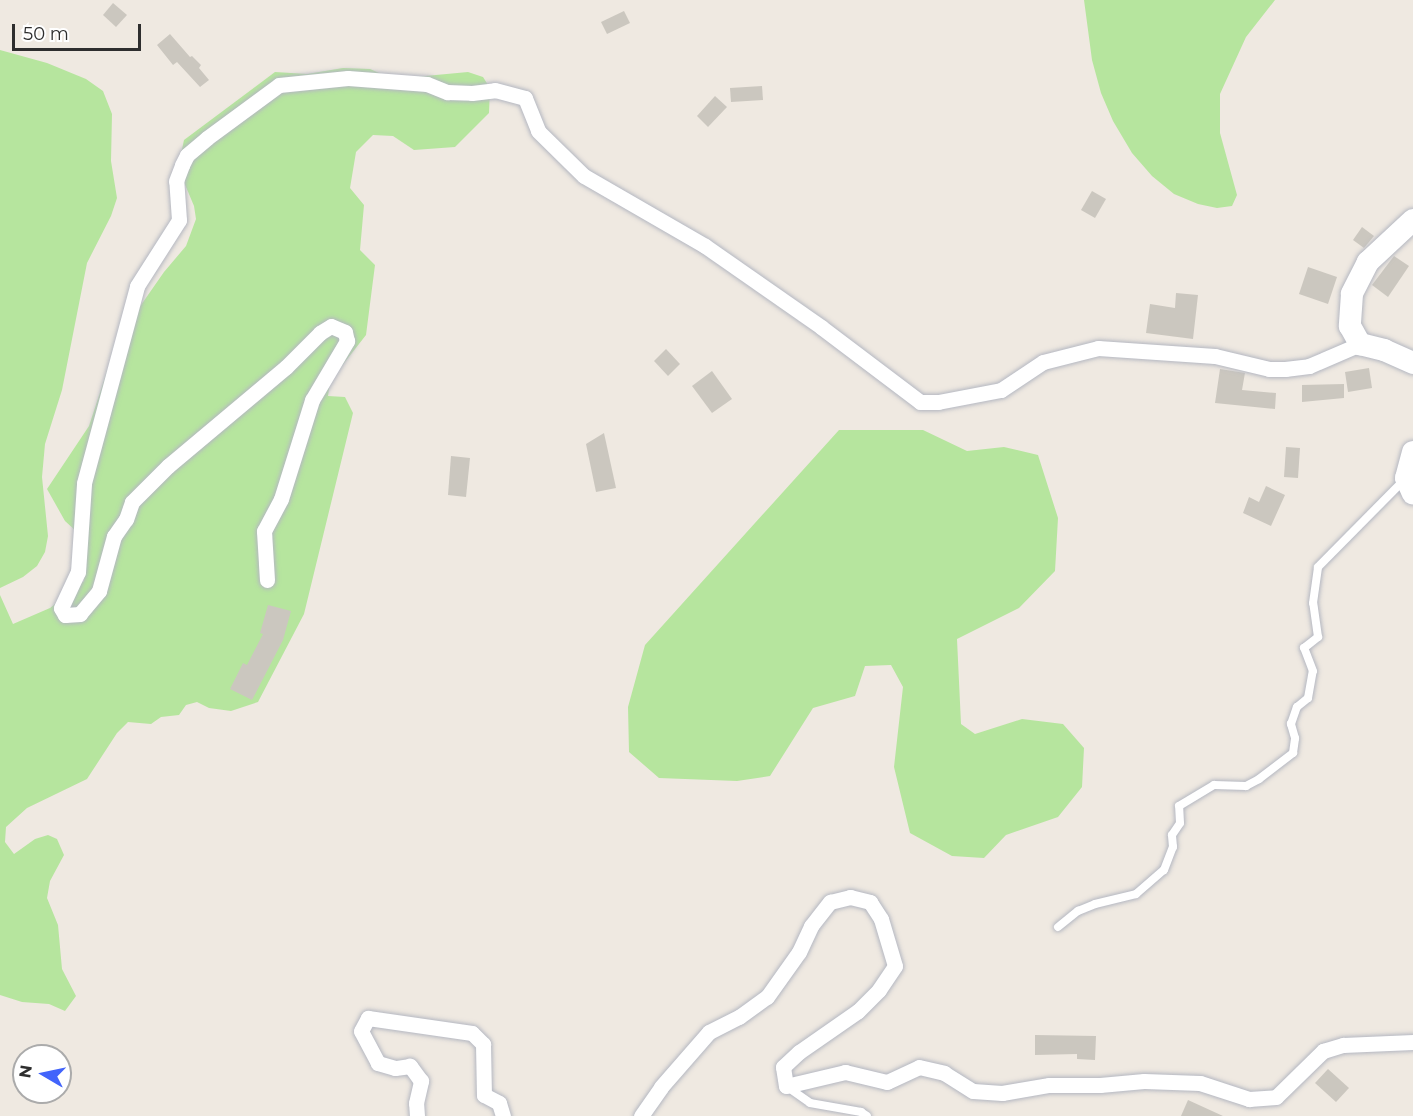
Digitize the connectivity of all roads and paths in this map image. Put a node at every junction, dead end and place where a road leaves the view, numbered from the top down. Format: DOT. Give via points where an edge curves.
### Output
graph roads {
  1 [pos="1413,220"];
  2 [pos="1360,344"];
  3 [pos="1413,363"];
  4 [pos="1413,452"];
  5 [pos="1410,486"];
  6 [pos="267,580"];
  7 [pos="1058,927"];
  8 [pos="1413,1042"];
  9 [pos="786,1086"];
  10 [pos="417,1116"];
  11 [pos="503,1116"];
  12 [pos="641,1116"];
  13 [pos="867,1116"];
  1 -- 2 [label="main road" via="1368,262 1352,294 1350,326"];
  2 -- 3 [label="main road"];
  2 -- 6 [label="street" via="1309,366 1285,369 1215,356 1098,348 1043,362 1001,390 920,402 705,246 584,176 538,131 525,98 495,90 447,92 427,84 348,78 279,85 207,138 187,155 182,165 176,181 179,220 137,286 84,483 78,572 61,608 65,615 80,614 99,591 114,536 132,502 168,466 331,326 345,332 347,341 312,400 282,499 264,531"];
  4 -- 5 [label="main road"];
  5 -- 7 [label="lane" via="1318,567 1313,603 1318,637 1304,648 1313,671 1308,698 1297,707 1291,724 1295,738 1293,753 1246,786 1214,785 1179,806 1180,823 1172,835 1173,847 1164,870 1136,894 1078,911"];
  8 -- 9 [label="street" via="1343,1045 1323,1051 1276,1097 1249,1099 1200,1083 1049,1085 1002,1093 973,1091 944,1073 919,1067 887,1082 845,1072"];
  9 -- 12 [label="street" via="783,1067 858,1011 895,966 881,919 870,902 850,897 830,902 767,996 739,1017 709,1032"];
  9 -- 13 [label="lane" via="810,1103"];
  10 -- 11 [label="street" via="421,1081 410,1066 395,1068 378,1063 361,1031 368,1018 472,1033 483,1044 484,1095 499,1103"];
}
